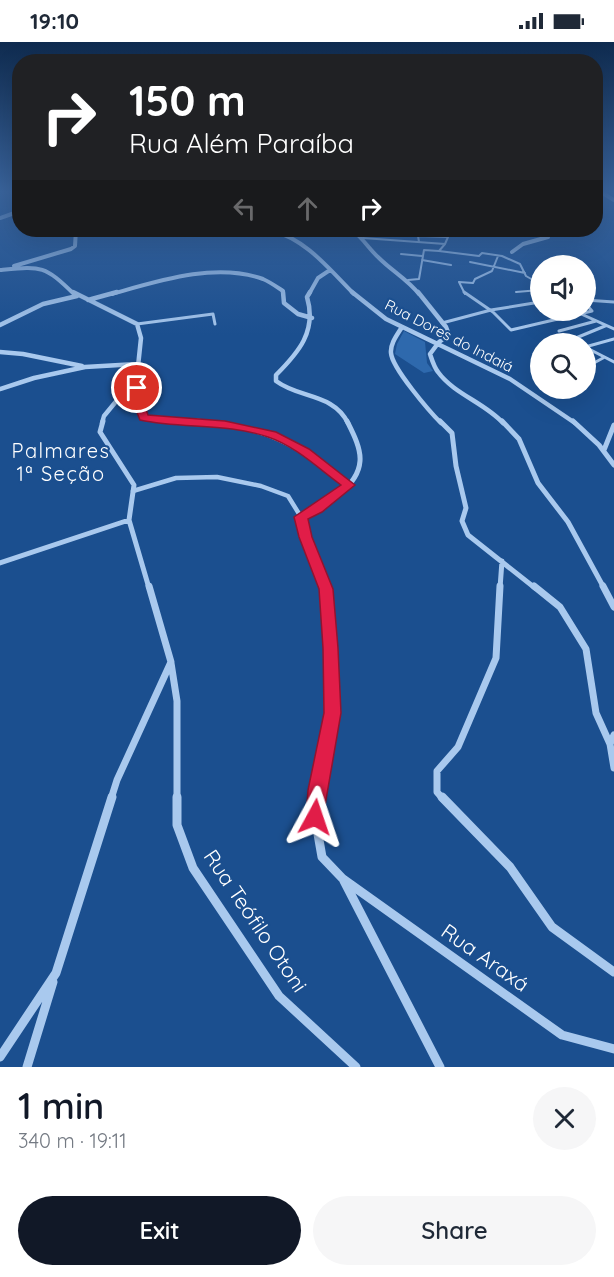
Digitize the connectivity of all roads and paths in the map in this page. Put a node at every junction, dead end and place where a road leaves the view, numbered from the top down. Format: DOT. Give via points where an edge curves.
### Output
graph roads {
  1 [pos="75,240"];
  2 [pos="298,240"];
  3 [pos="364,240"];
  4 [pos="403,240"];
  5 [pos="419,240"];
  6 [pos="447,240"];
  7 [pos="538,240"];
  8 [pos="419,243"];
  9 [pos="445,244"];
  10 [pos="464,246"];
  11 [pos="439,251"];
  12 [pos="512,252"];
  13 [pos="401,254"];
  14 [pos="461,254"];
  15 [pos="422,256"];
  16 [pos="500,256"];
  17 [pos="422,260"];
  18 [pos="470,262"];
  19 [pos="451,265"];
  20 [pos="494,265"];
  21 [pos="0,270"];
  22 [pos="330,270"];
  23 [pos="525,273"];
  24 [pos="530,278"];
  25 [pos="408,280"];
  26 [pos="530,291"];
  27 [pos="516,292"];
  28 [pos="77,296"];
  29 [pos="88,300"];
  30 [pos="596,302"];
  31 [pos="614,302"];
  32 [pos="530,304"];
  33 [pos="491,310"];
  34 [pos="312,318"];
  35 [pos="547,321"];
  36 [pos="596,321"];
  37 [pos="442,323"];
  38 [pos="137,324"];
  39 [pos="215,324"];
  40 [pos="0,325"];
  41 [pos="605,326"];
  42 [pos="402,327"];
  43 [pos="614,329"];
  44 [pos="559,331"];
  45 [pos="588,333"];
  46 [pos="614,339"];
  47 [pos="438,342"];
  48 [pos="596,344"];
  49 [pos="0,352"];
  50 [pos="596,354"];
  51 [pos="603,358"];
  52 [pos="596,362"];
  53 [pos="614,362"];
  54 [pos="137,364"];
  55 [pos="85,366"];
  56 [pos="137,376"];
  57 [pos="0,389"];
  58 [pos="614,425"];
  59 [pos="604,450"];
  60 [pos="614,465"];
  61 [pos="349,485"];
  62 [pos="133,491"];
  63 [pos="301,517"];
  64 [pos="129,520"];
  65 [pos="502,561"];
  66 [pos="0,564"];
  67 [pos="614,607"];
  68 [pos="171,662"];
  69 [pos="614,735"];
  70 [pos="610,744"];
  71 [pos="614,768"];
  72 [pos="343,879"];
  73 [pos="614,972"];
  74 [pos="56,973"];
  75 [pos="614,1049"];
  76 [pos="0,1057"];
  77 [pos="27,1067"];
  78 [pos="356,1067"];
  79 [pos="440,1067"];
  1 -- 21 [label="street" via="71,249"];
  2 -- 22 [label="street, Rua Dores do Indaiá"];
  3 -- 25 [label="street" via="378,258"];
  4 -- 8 [label="lane"];
  5 -- 8 [label="lane"];
  6 -- 9 [label="lane"];
  7 -- 12 [label="street"];
  8 -- 9 [label="lane"];
  9 -- 11 [label="lane"];
  10 -- 14 [label="lane"];
  11 -- 14 [label="lane"];
  11 -- 15 [label="lane" via="424,250"];
  12 -- 16 [label="lane"];
  13 -- 15 [label="lane"];
  14 -- 16 [label="lane"];
  15 -- 17 [label="lane"];
  16 -- 20 [label="lane"];
  16 -- 23 [label="lane" via="520,264"];
  17 -- 19 [label="lane"];
  17 -- 25 [label="lane" via="419,279"];
  18 -- 20 [label="lane"];
  20 -- 23 [label="lane"];
  20 -- 33 [label="lane" via="492,271 473,283 459,282 461,290 474,302"];
  21 -- 28 [label="street" via="28,267 50,271"];
  22 -- 34 [label="street" via="318,278 307,297"];
  22 -- 42 [label="street, Rua Dores do Indaiá" via="369,308"];
  23 -- 24 [label="lane"];
  25 -- 37 [label="street"];
  26 -- 27 [label="lane"];
  28 -- 29 [label="street"];
  28 -- 40 [label="street" via="43,304"];
  29 -- 34 [label="street" via="186,274 241,275 276,284 283,291 288,308"];
  29 -- 38 [label="street"];
  30 -- 31 [label="lane"];
  32 -- 33 [label="lane"];
  33 -- 35 [label="lane" via="511,330"];
  33 -- 37 [label="lane"];
  34 -- 61 [label="street" via="276,381 284,388 326,400 343,411 357,443 360,464"];
  36 -- 41 [label="lane"];
  36 -- 44 [label="lane"];
  37 -- 47 [label="street" via="449,335"];
  38 -- 39 [label="lane" via="213,314"];
  38 -- 54 [label="street" via="141,338"];
  41 -- 43 [label="lane"];
  41 -- 45 [label="lane"];
  42 -- 47 [label="street, Rua Dores do Indaiá"];
  42 -- 65 [label="street" via="393,342 394,363 430,412 452,434 466,508 462,521 468,535"];
  46 -- 48 [label="lane"];
  47 -- 59 [label="street, Rua Dores do Indaiá" via="564,414"];
  47 -- 67 [label="street" via="430,354 438,372 493,412 519,439 538,483 568,522"];
  49 -- 55 [label="street"];
  50 -- 51 [label="lane"];
  51 -- 52 [label="lane"];
  51 -- 53 [label="lane"];
  54 -- 55 [label="street"];
  54 -- 56 [label="street"];
  55 -- 57 [label="street"];
  56 -- 61 [label="street" via="137,400 144,417 225,425 272,435 305,452"];
  56 -- 62 [label="street" via="104,416 100,432 134,484"];
  58 -- 59 [label="street"];
  59 -- 60 [label="street, Rua Dores do Indaiá"];
  61 -- 63 [label="street"];
  62 -- 63 [label="lane" via="176,477 217,477 288,496"];
  62 -- 64 [label="street"];
  63 -- 72 [label="street" via="326,589 330,648 332,713 315,817 322,857"];
  64 -- 66 [label="street"];
  64 -- 68 [label="street, Rua Teófilo Otoni"];
  65 -- 70 [label="street" via="560,607 586,649 596,713"];
  65 -- 73 [label="street" via="496,658 458,747 437,771 438,792 510,867 552,927"];
  68 -- 74 [label="street" via="117,780"];
  68 -- 78 [label="street, Rua Teófilo Otoni" via="177,701 177,825 193,868 279,996"];
  69 -- 70 [label="street"];
  70 -- 71 [label="street"];
  72 -- 75 [label="street, Rua Araxá" via="562,1035"];
  72 -- 79 [label="street"];
  74 -- 76 [label="street"];
  74 -- 77 [label="street"];
}
